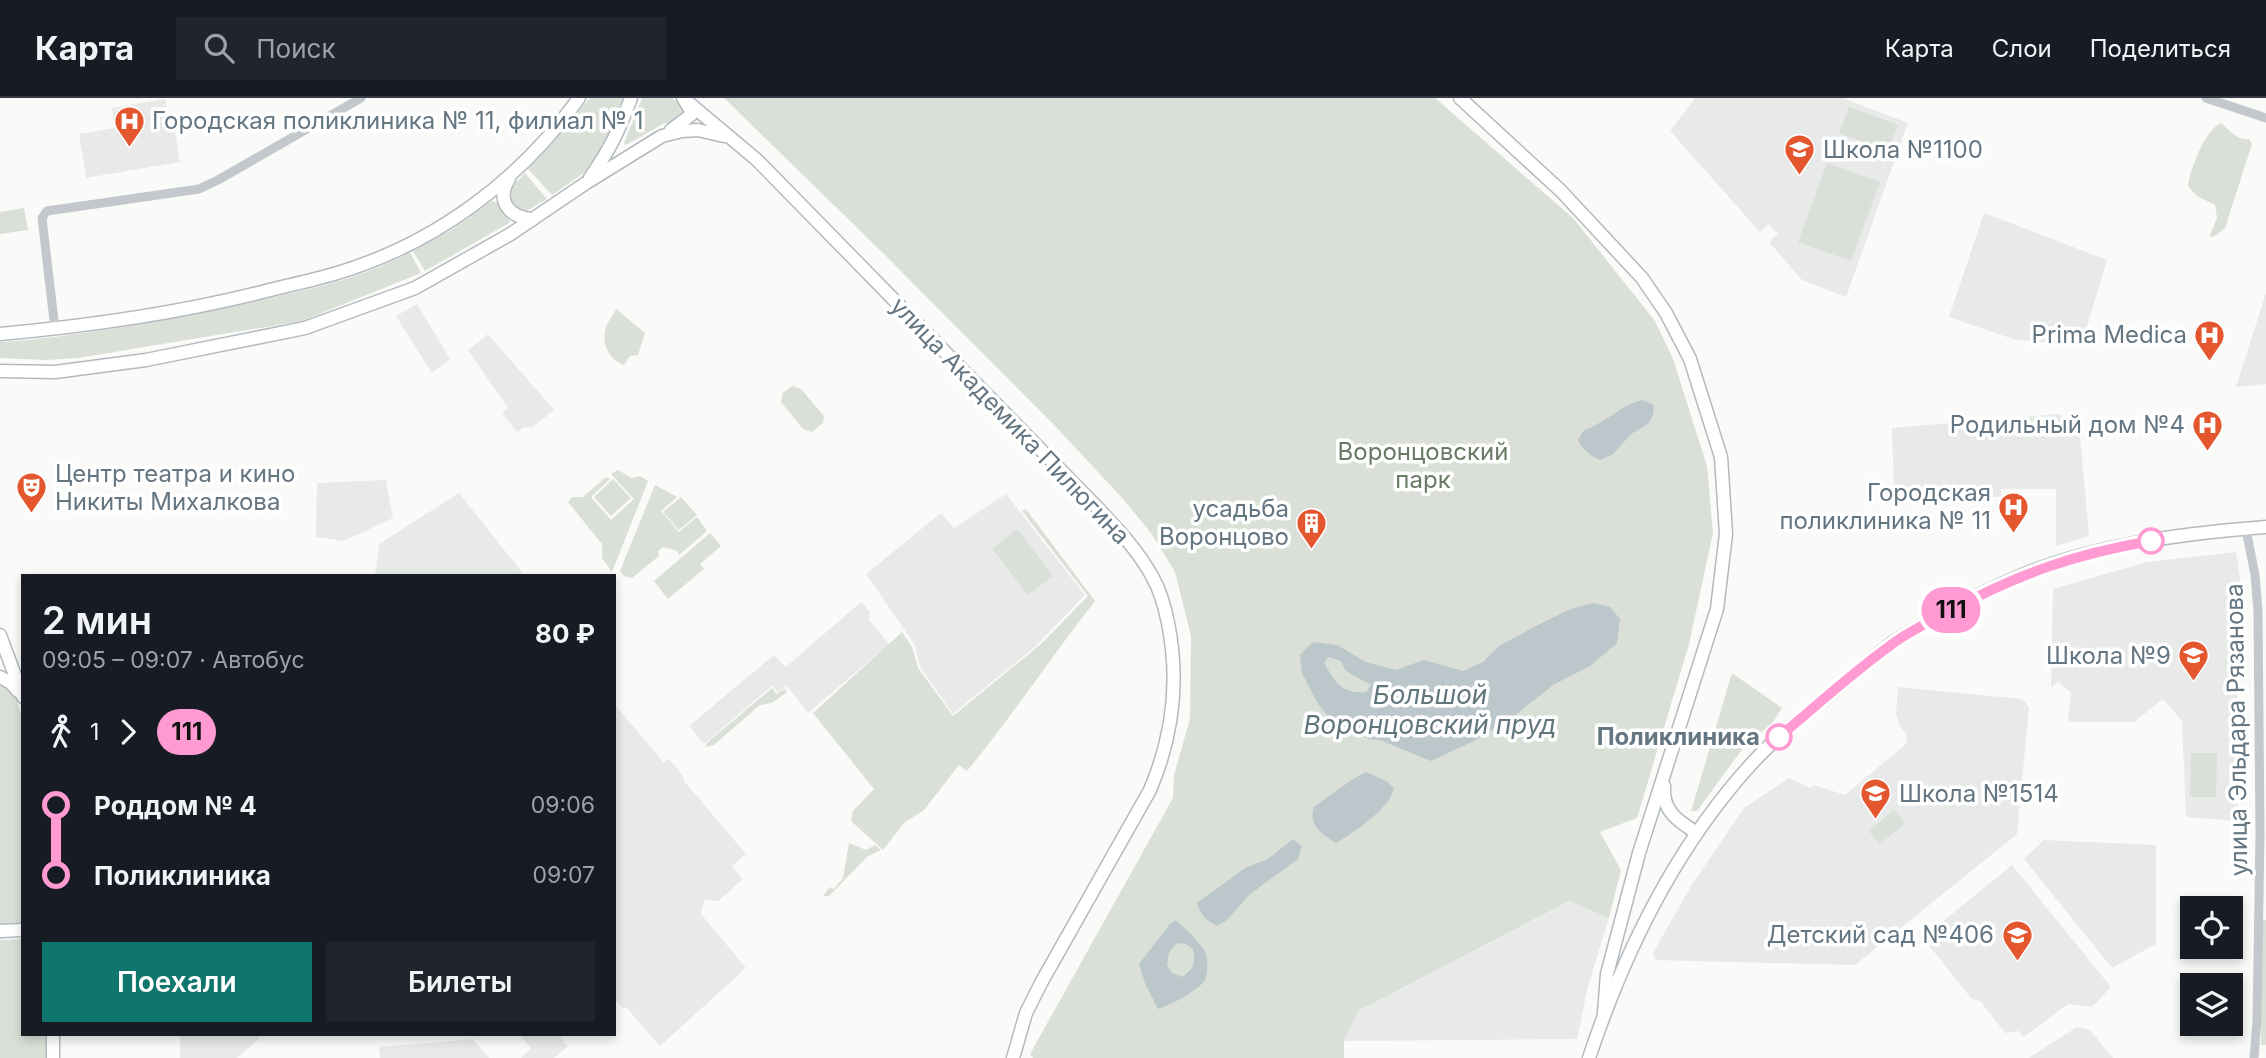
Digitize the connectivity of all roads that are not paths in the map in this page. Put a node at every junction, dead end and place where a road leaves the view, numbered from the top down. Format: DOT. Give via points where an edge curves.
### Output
graph roads {
  1 [pos="361,98"];
  2 [pos="579,98"];
  3 [pos="631,98"];
  4 [pos="683,98"];
  5 [pos="1460,98"];
  6 [pos="2206,98"];
  7 [pos="2266,118"];
  8 [pos="662,136"];
  9 [pos="731,138"];
  10 [pos="513,173"];
  11 [pos="586,183"];
  12 [pos="533,219"];
  13 [pos="55,329"];
  14 [pos="0,334"];
  15 [pos="0,371"];
  16 [pos="2266,527"];
  17 [pos="2246,528"];
  18 [pos="0,635"];
  19 [pos="0,677"];
  20 [pos="21,692"];
  21 [pos="21,694"];
  22 [pos="1665,771"];
  23 [pos="1698,833"];
  24 [pos="21,930"];
  25 [pos="0,931"];
  26 [pos="1604,1013"];
  27 [pos="53,1036"];
  28 [pos="53,1058"];
  29 [pos="1013,1058"];
  30 [pos="1589,1058"];
  31 [pos="2253,1058"];
  1 -- 13 [label="street" via="199,189 47,211 42,218"];
  2 -- 10 [label="street"];
  3 -- 11 [label="street, улица Академика Пилюгина" via="608,154"];
  4 -- 8 [label="street" via="691,116"];
  4 -- 9 [label="street, улица Академика Пилюгина"];
  5 -- 22 [label="street" via="1562,191 1642,278 1690,359 1721,457 1726,534 1717,609"];
  6 -- 7 [label="street"];
  8 -- 9 [label="street, улица Академика Пилюгина" via="698,130"];
  8 -- 11 [label="street, улица Академика Пилюгина"];
  9 -- 29 [label="street, улица Академика Пилюгина" via="1113,524 1153,576 1161,595 1172,645 1175,696 1160,765 1026,1013"];
  10 -- 12 [label="street" via="503,193 505,206 517,217"];
  10 -- 13 [label="street" via="439,228 334,274 158,315"];
  11 -- 12 [label="street, улица Академика Пилюгина"];
  12 -- 15 [label="street, улица Академика Пилюгина" via="415,288 305,328 133,362 55,372"];
  13 -- 14 [label="street"];
  16 -- 17 [label="street"];
  17 -- 23 [label="street" via="2130,545 2043,567 1922,624 1868,662 1779,737 1747,769"];
  17 -- 31 [label="street, улица Эльдара Рязанова" via="2258,614 2260,834"];
  18 -- 20 [label="street"];
  19 -- 21 [label="street"];
  22 -- 23 [label="street" via="1665,806"];
  22 -- 26 [label="street" via="1607,974"];
  23 -- 26 [label="street" via="1660,894"];
  24 -- 25 [label="street"];
  26 -- 30 [label="street"];
  27 -- 28 [label="street"];
}
